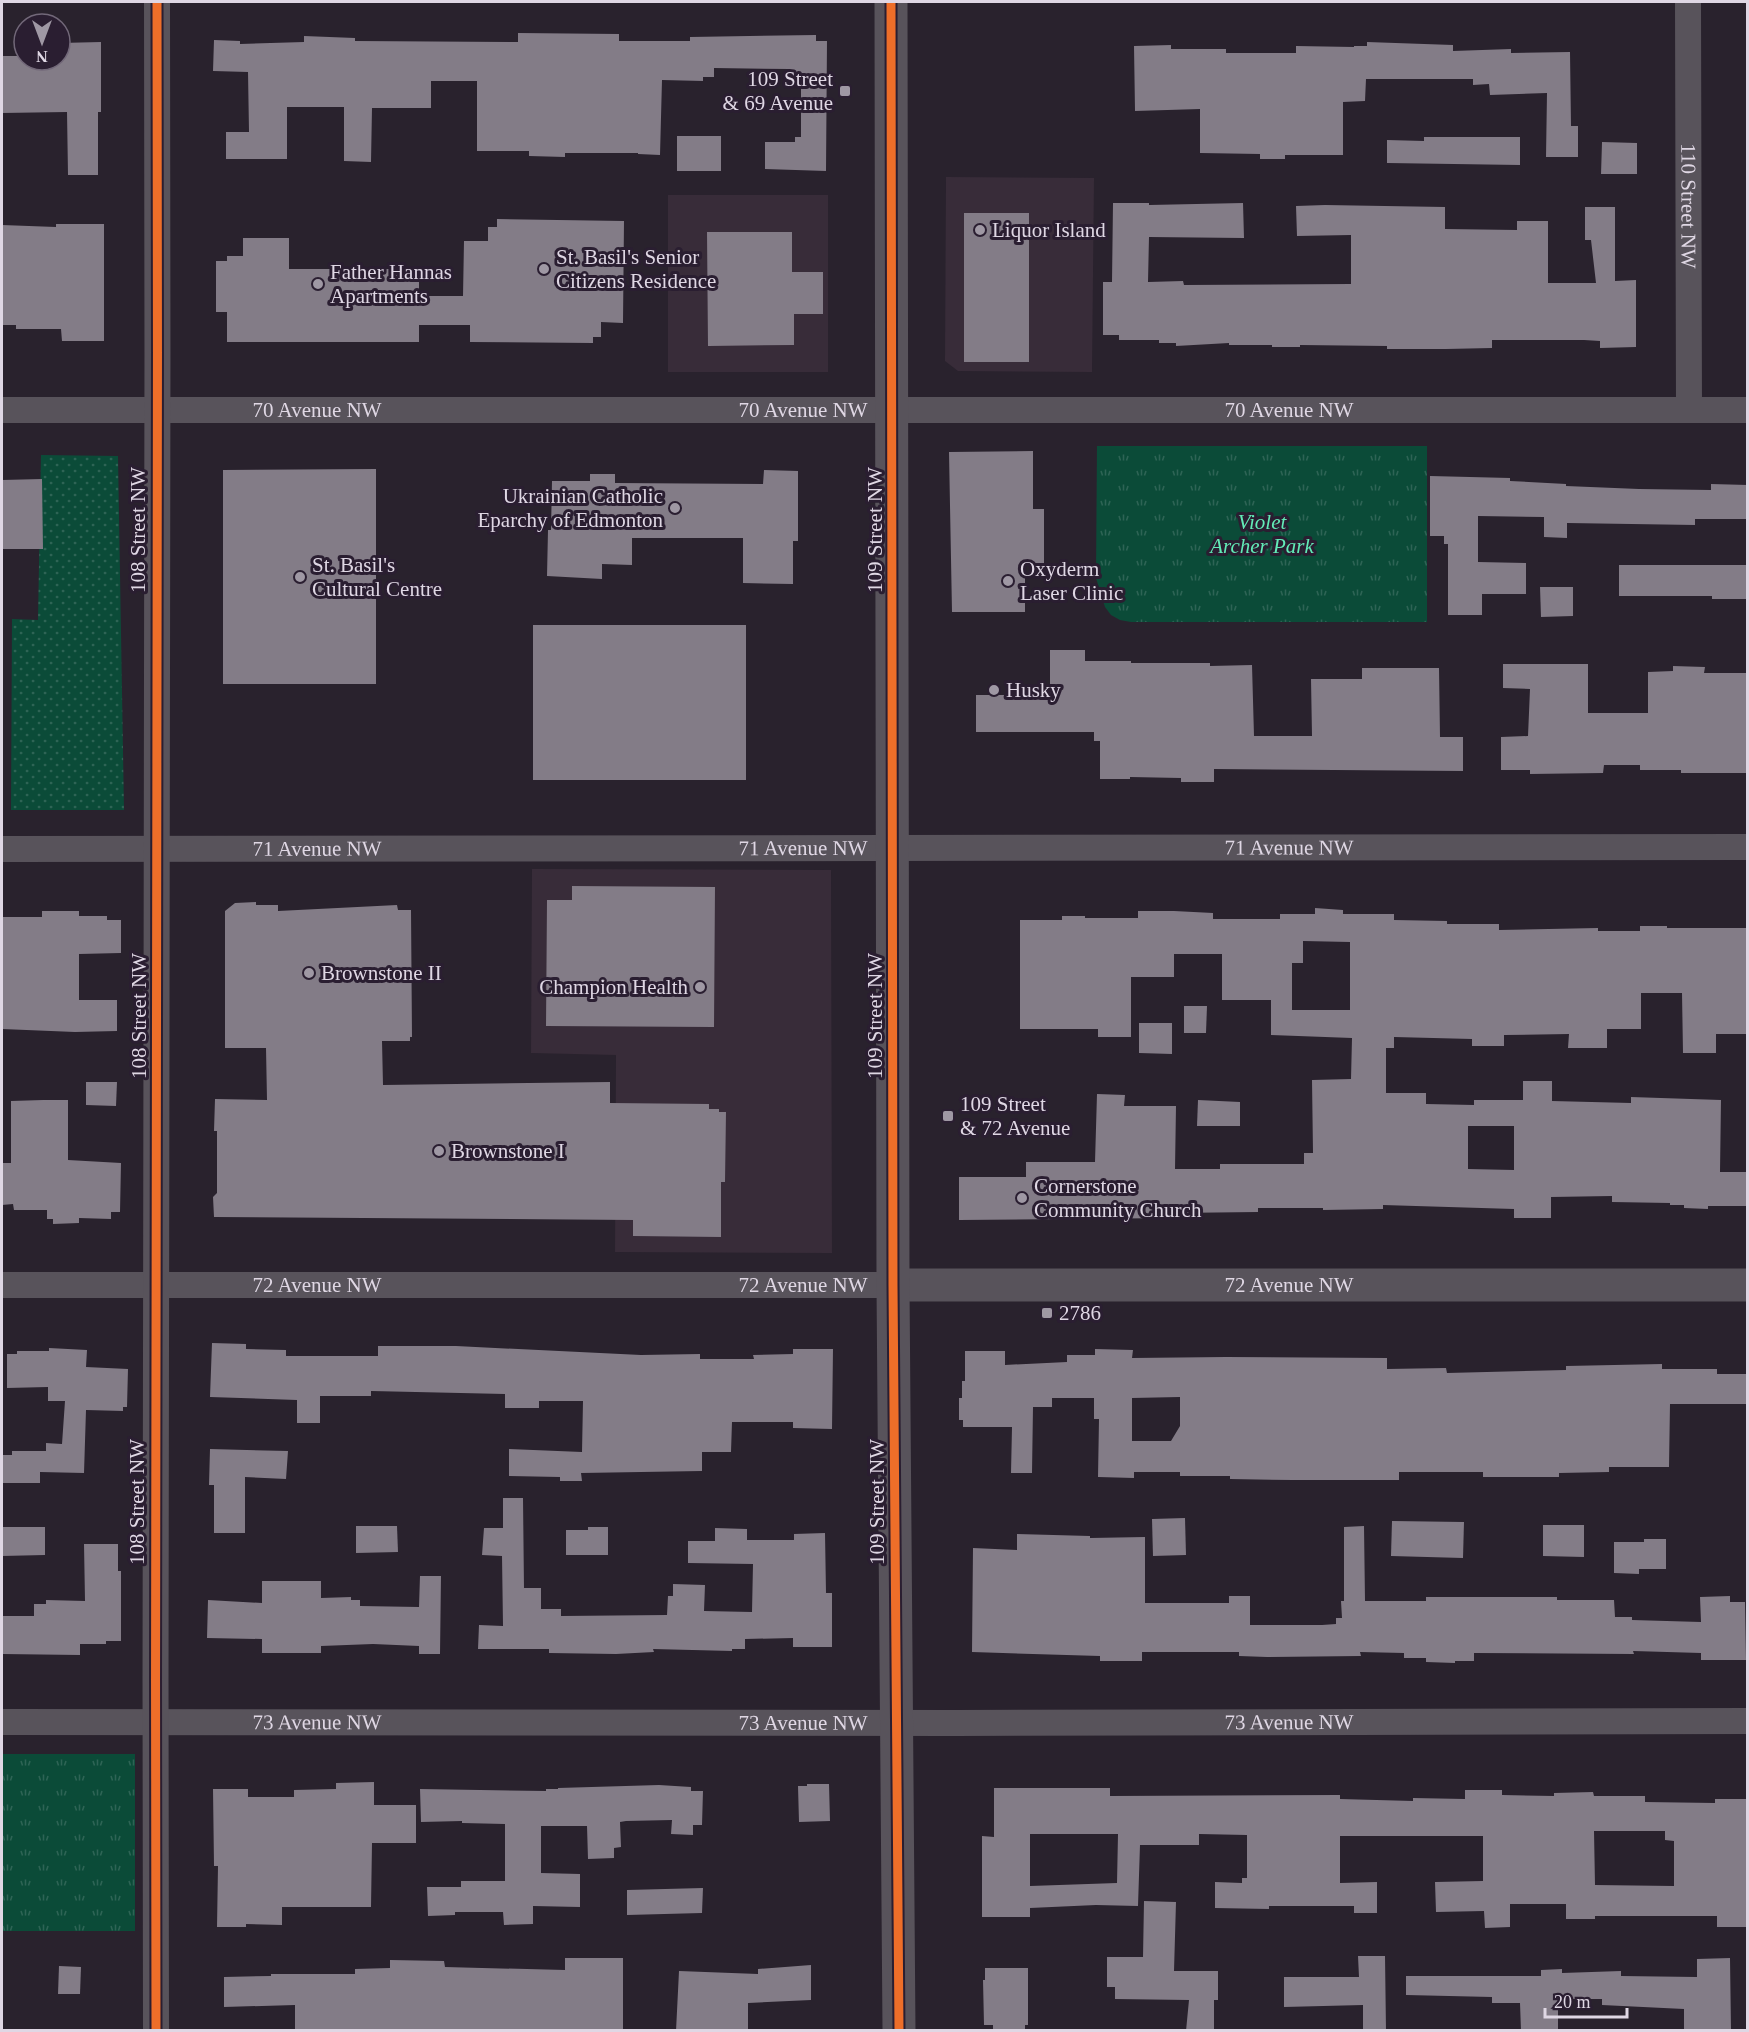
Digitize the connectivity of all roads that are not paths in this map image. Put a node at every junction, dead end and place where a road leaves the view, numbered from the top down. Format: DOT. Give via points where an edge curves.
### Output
graph roads {
  1 [pos="157,2"];
  2 [pos="891,2"];
  3 [pos="1688,2"];
  4 [pos="2,410"];
  5 [pos="157,410"];
  6 [pos="1689,410"];
  7 [pos="1748,410"];
  8 [pos="892,411"];
  9 [pos="1748,847"];
  10 [pos="893,848"];
  11 [pos="2,849"];
  12 [pos="158,849"];
  13 [pos="2,1285"];
  14 [pos="156,1285"];
  15 [pos="893,1285"];
  16 [pos="1748,1285"];
  17 [pos="1748,1721"];
  18 [pos="2,1722"];
  19 [pos="156,1722"];
  20 [pos="897,1723"];
  21 [pos="156,2031"];
  22 [pos="899,2031"];
  1 -- 5 [label="street, 108 Street NW"];
  2 -- 8 [label="main road, 109 Street NW"];
  3 -- 6 [label="street, 110 Street NW"];
  4 -- 5 [label="street, 70 Avenue NW"];
  5 -- 8 [label="street, 70 Avenue NW"];
  5 -- 12 [label="street, 108 Street NW"];
  6 -- 7 [label="street, 70 Avenue NW"];
  6 -- 8 [label="street, 70 Avenue NW"];
  8 -- 10 [label="main road, 109 Street NW"];
  9 -- 10 [label="street, 71 Avenue NW"];
  10 -- 12 [label="street, 71 Avenue NW"];
  10 -- 15 [label="main road, 109 Street NW"];
  11 -- 12 [label="street, 71 Avenue NW"];
  12 -- 14 [label="street, 108 Street NW"];
  13 -- 14 [label="street, 72 Avenue NW"];
  14 -- 15 [label="street, 72 Avenue NW"];
  14 -- 19 [label="street, 108 Street NW"];
  15 -- 16 [label="main road, 72 Avenue NW"];
  15 -- 20 [label="main road, 109 Street NW"];
  17 -- 20 [label="street, 73 Avenue NW"];
  18 -- 19 [label="street, 73 Avenue NW"];
  19 -- 20 [label="street, 73 Avenue NW"];
  19 -- 21 [label="street, 108 Street NW"];
  20 -- 22 [label="main road, 109 Street NW"];
}
